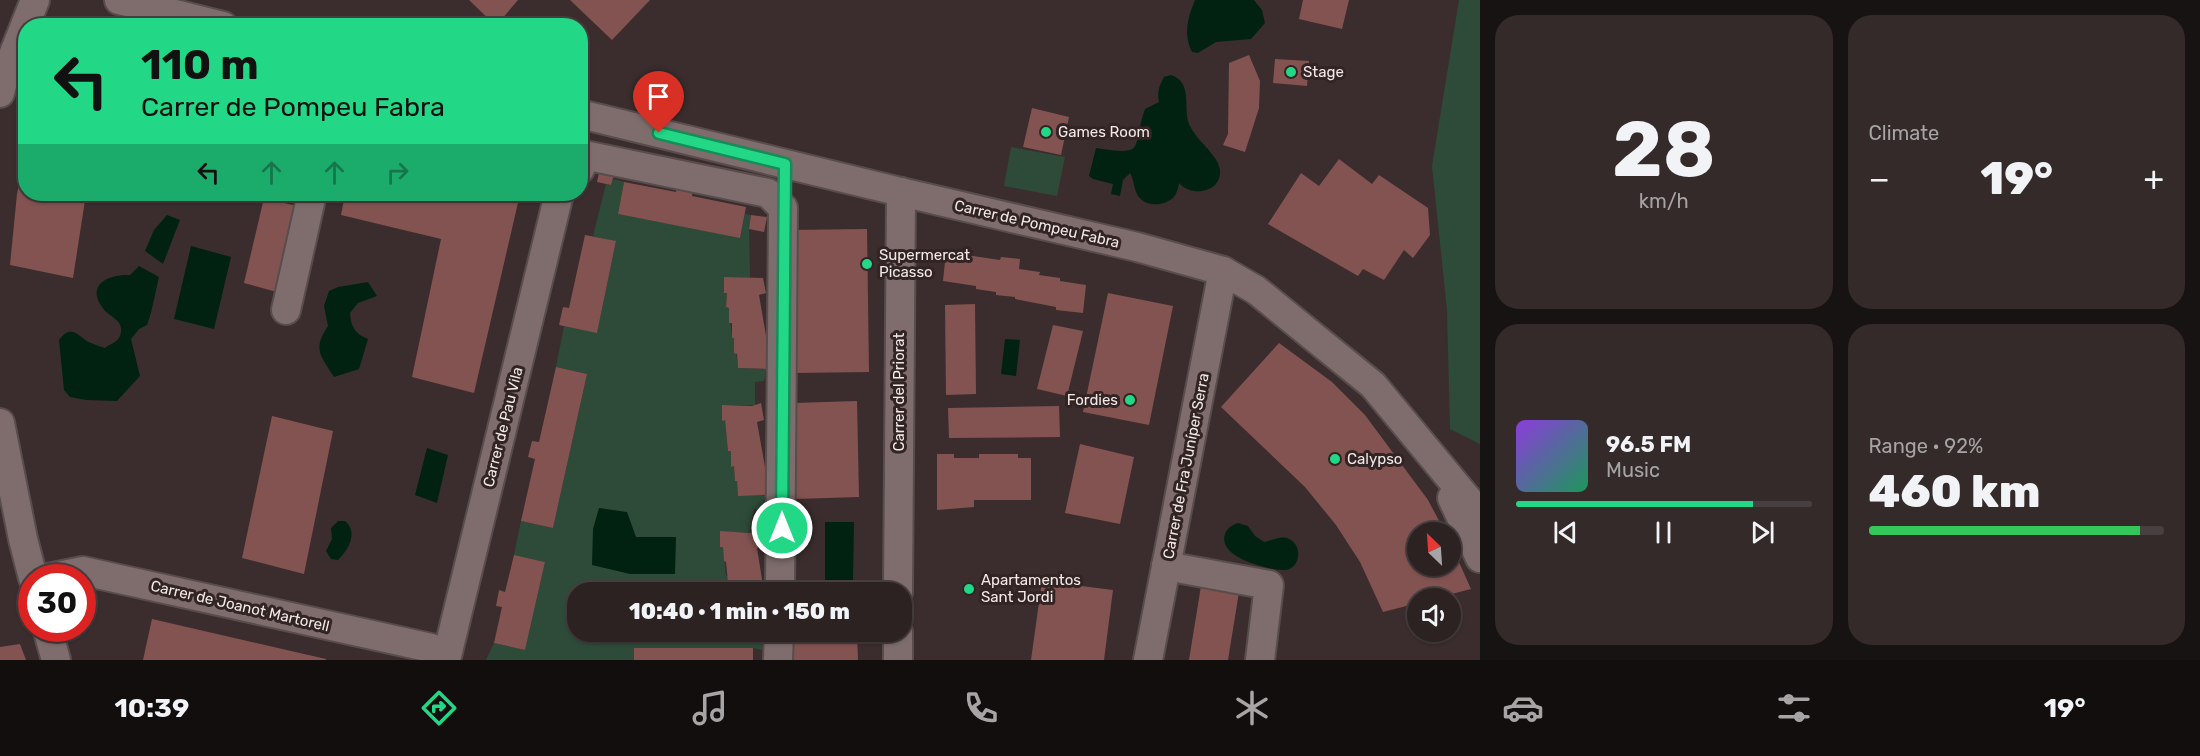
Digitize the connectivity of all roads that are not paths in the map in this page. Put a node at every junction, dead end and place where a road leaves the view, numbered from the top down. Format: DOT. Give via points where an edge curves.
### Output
graph roads {
  1 [pos="35,0"];
  2 [pos="119,0"];
  3 [pos="28,18"];
  4 [pos="191,18"];
  5 [pos="18,43"];
  6 [pos="0,93"];
  7 [pos="588,115"];
  8 [pos="588,163"];
  9 [pos="785,164"];
  10 [pos="901,192"];
  11 [pos="310,201"];
  12 [pos="557,201"];
  13 [pos="573,201"];
  14 [pos="783,208"];
  15 [pos="1223,271"];
  16 [pos="286,310"];
  17 [pos="0,423"];
  18 [pos="1430,453"];
  19 [pos="1480,514"];
  20 [pos="1480,558"];
  21 [pos="29,564"];
  22 [pos="1166,566"];
  23 [pos="96,574"];
  24 [pos="780,582"];
  25 [pos="898,582"];
  26 [pos="51,642"];
  27 [pos="779,642"];
  28 [pos="898,642"];
  29 [pos="439,654"];
  30 [pos="56,660"];
  31 [pos="466,660"];
  32 [pos="778,660"];
  33 [pos="898,660"];
  34 [pos="1148,660"];
  35 [pos="1260,660"];
  1 -- 3 [label="street"];
  2 -- 4 [label="street"];
  5 -- 6 [label="street"];
  7 -- 9 [label="street, Carrer de Pompeu Fabra"];
  8 -- 14 [label="street" via="768,193"];
  9 -- 10 [label="street, Carrer de Pompeu Fabra"];
  9 -- 14 [label="street"];
  10 -- 15 [label="street, Carrer de Pompeu Fabra"];
  10 -- 25 [label="street, Carrer del Priorat"];
  11 -- 16 [label="street"];
  12 -- 29 [label="street, Carrer de Pau Vila"];
  13 -- 31 [label="street"];
  14 -- 24 [label="street"];
  15 -- 18 [label="street, Carrer de Pompeu Fabra" via="1256,290 1349,364 1386,400"];
  15 -- 22 [label="street, Carrer de Fra Juníper Serra"];
  17 -- 21 [label="street"];
  18 -- 19 [label="street, Carrer de Pompeu Fabra"];
  18 -- 20 [label="street, Carrer de Pompeu Fabra"];
  22 -- 34 [label="street, Carrer de Fra Juníper Serra"];
  22 -- 35 [label="street" via="1269,585"];
  23 -- 29 [label="street, Carrer de Joanot Martorell"];
  26 -- 30 [label="street"];
  27 -- 32 [label="street"];
  28 -- 33 [label="street"];
}
